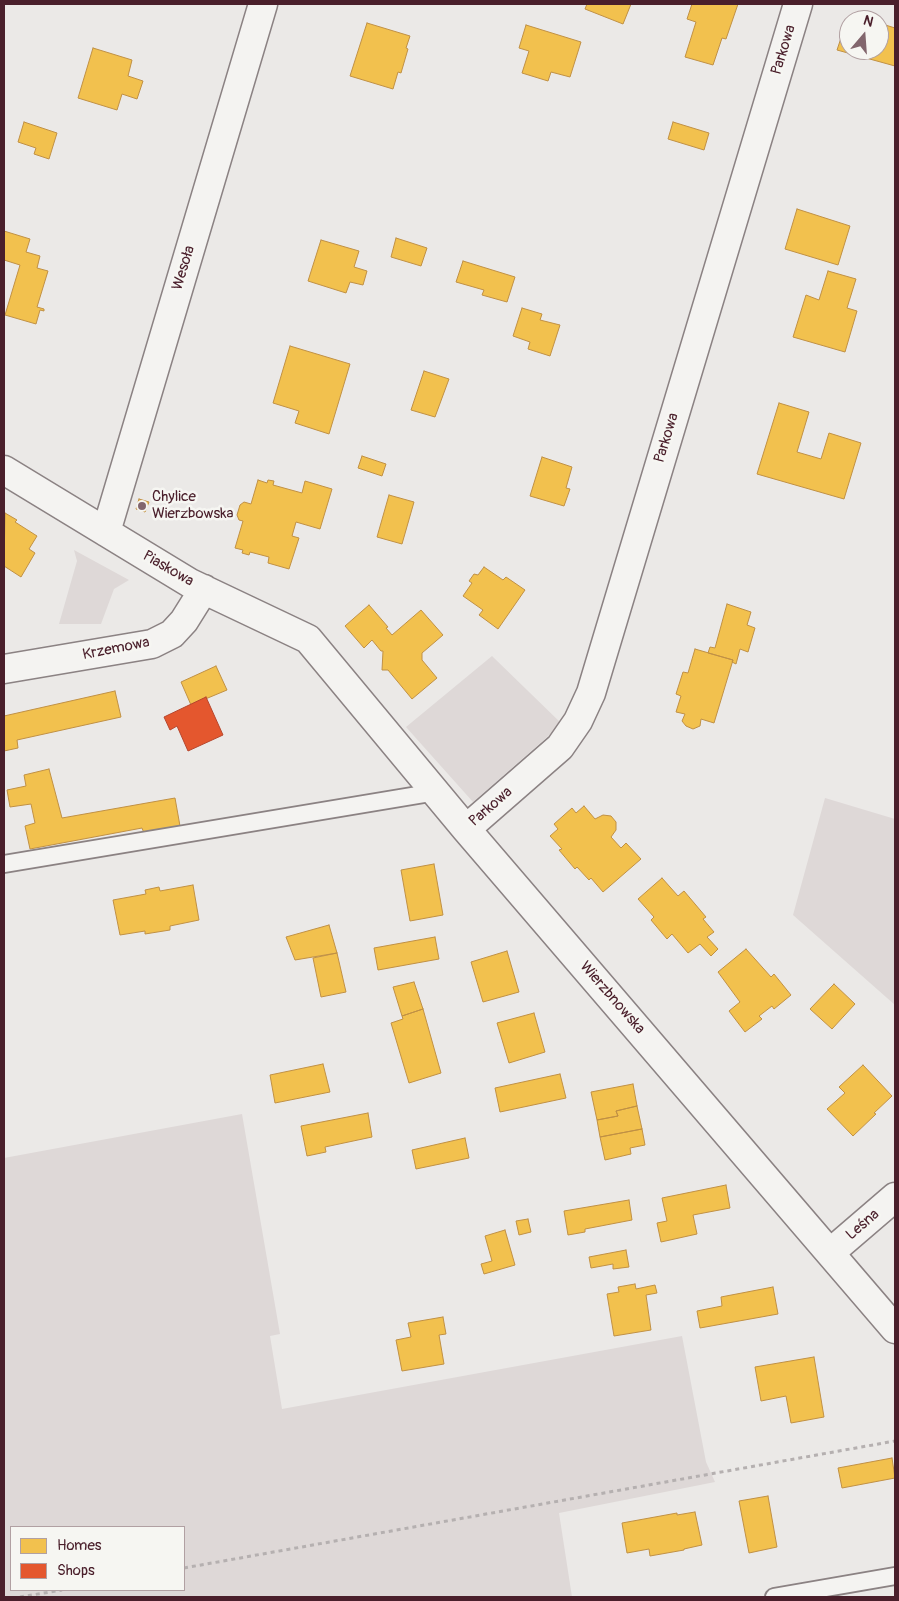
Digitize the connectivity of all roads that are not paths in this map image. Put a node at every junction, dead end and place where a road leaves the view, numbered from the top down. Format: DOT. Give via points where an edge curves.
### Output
graph roads {
  1 [pos="263,4"];
  2 [pos="798,4"];
  3 [pos="4,470"];
  4 [pos="106,532"];
  5 [pos="204,589"];
  6 [pos="331,665"];
  7 [pos="4,669"];
  8 [pos="436,792"];
  9 [pos="466,829"];
  10 [pos="4,864"];
  11 [pos="895,1197"];
  12 [pos="831,1252"];
  13 [pos="895,1329"];
  14 [pos="895,1576"];
  15 [pos="774,1597"];
  1 -- 4 [label="street, Wesoła"];
  2 -- 9 [label="street, Parkowa" via="591,693 578,721 560,747"];
  3 -- 4 [label="street, Piaskowa"];
  4 -- 5 [label="street, Piaskowa"];
  5 -- 6 [label="street, Piaskowa" via="308,639"];
  5 -- 7 [label="street, Krzemowa" via="178,628 152,644"];
  6 -- 8 [label="street, Wierzbnowska"];
  8 -- 9 [label="street, Wierzbnowska"];
  8 -- 10 [label="lane"];
  9 -- 12 [label="street, Wierzbnowska"];
  11 -- 12 [label="street, Leśna"];
  12 -- 13 [label="street, Wierzbnowska"];
  14 -- 15 [label="lane"];
}
